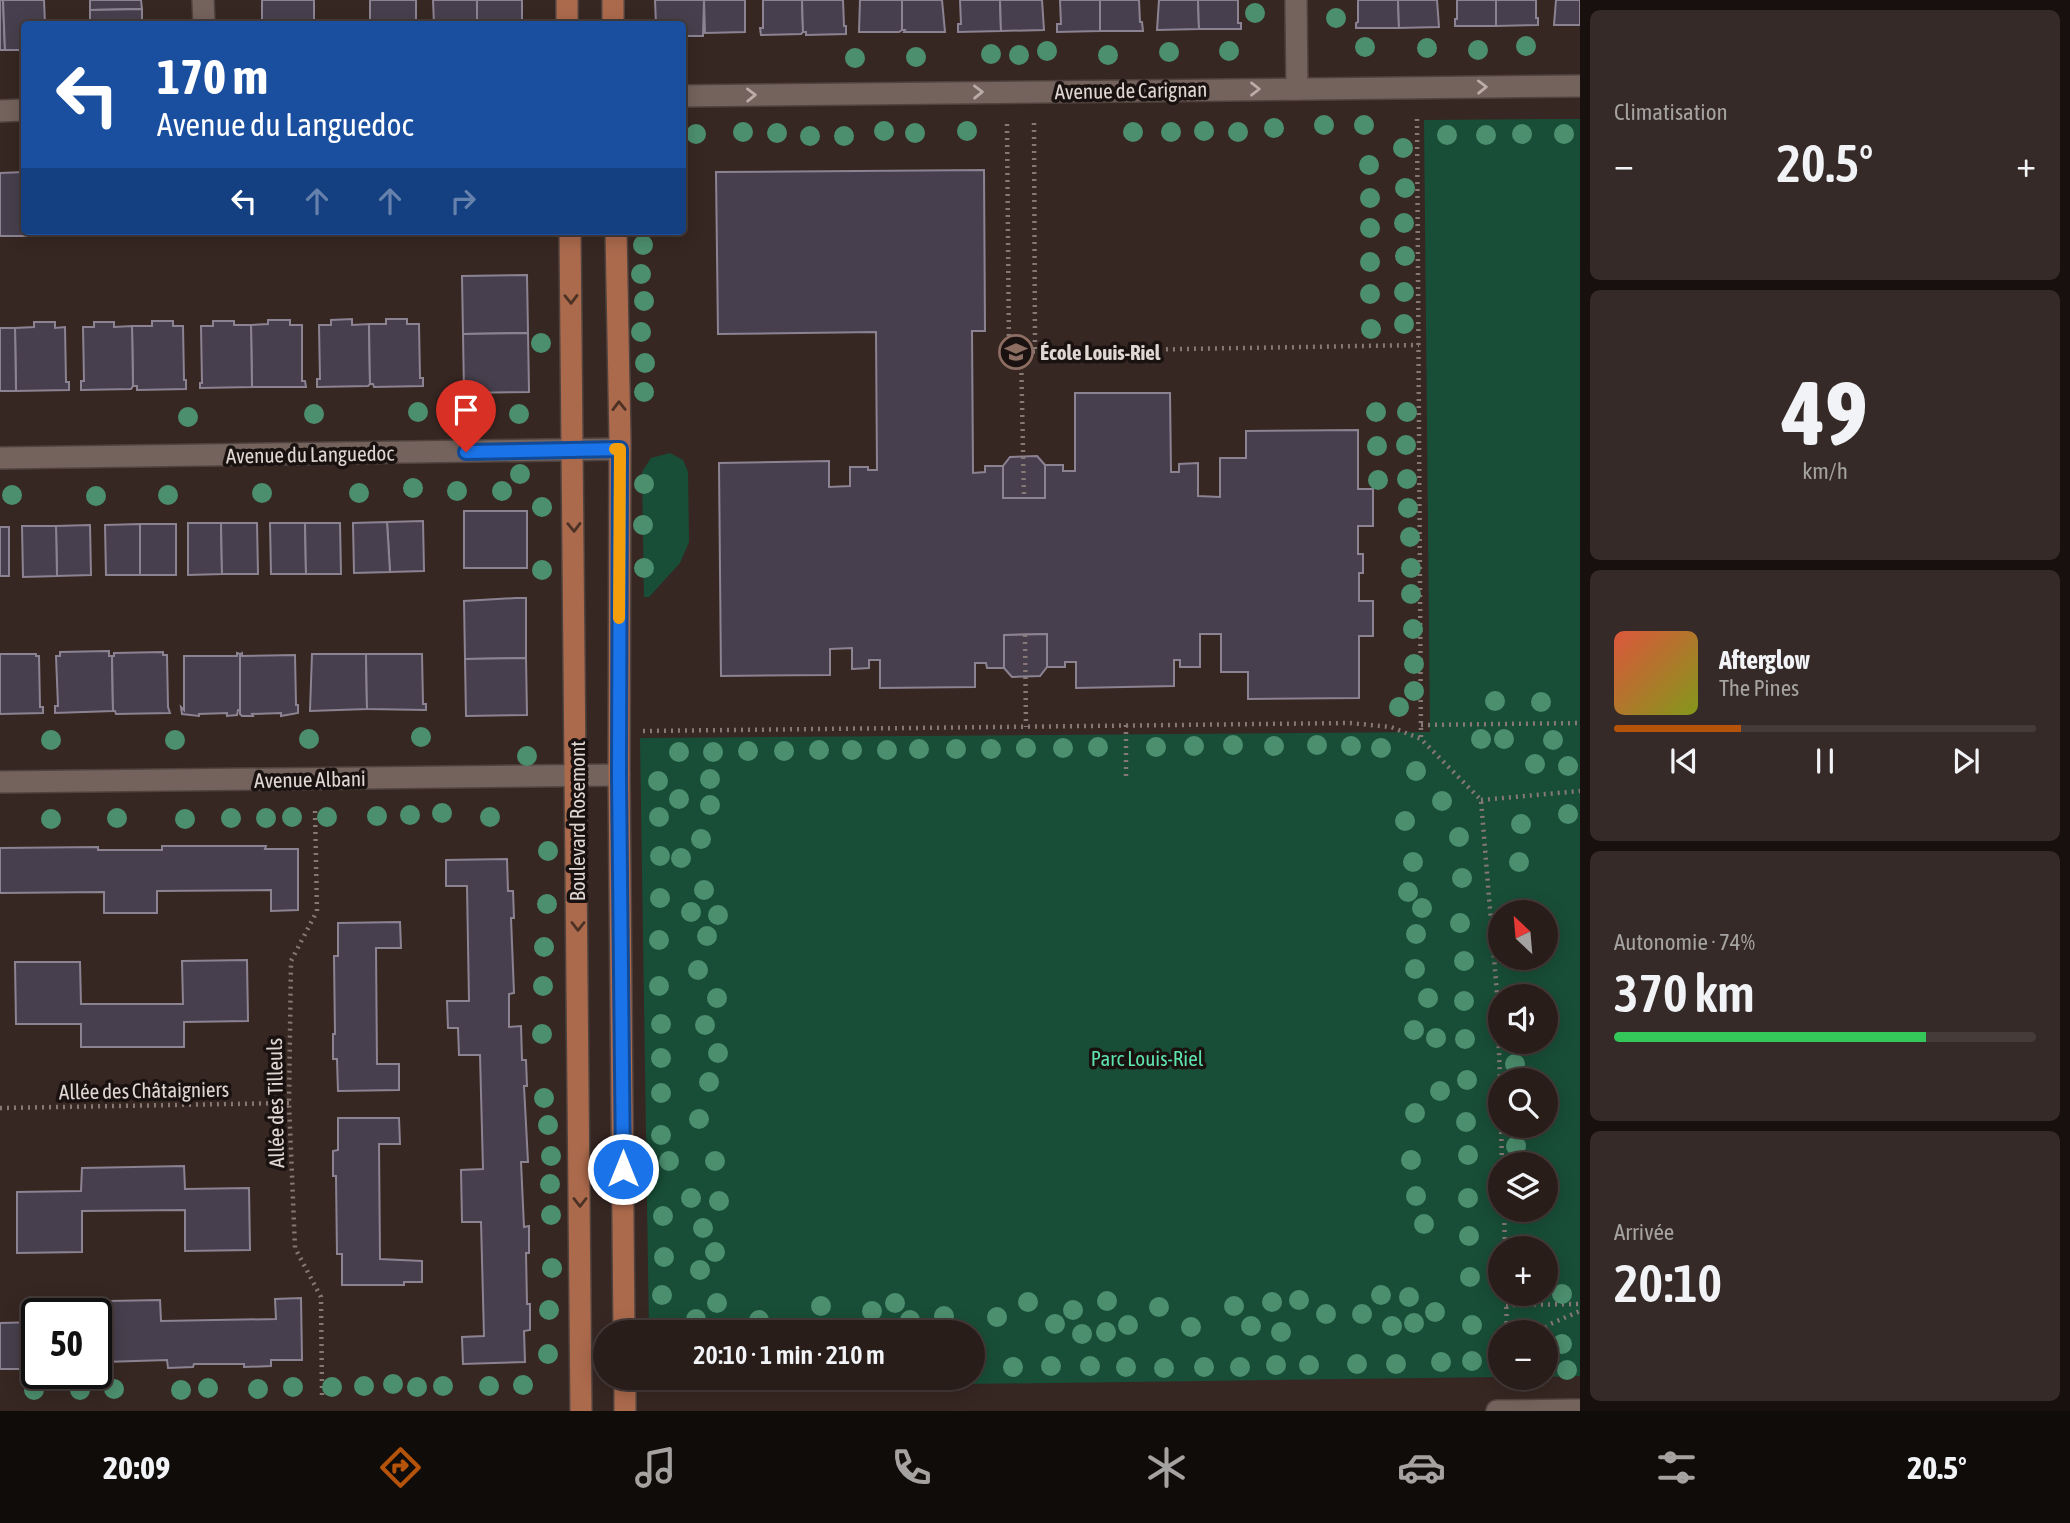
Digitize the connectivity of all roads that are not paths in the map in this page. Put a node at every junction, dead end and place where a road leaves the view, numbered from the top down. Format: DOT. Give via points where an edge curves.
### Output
graph roads {
  1 [pos="203,0"];
  2 [pos="567,0"];
  3 [pos="613,0"];
  4 [pos="1296,0"];
  5 [pos="204,21"];
  6 [pos="567,21"];
  7 [pos="613,21"];
  8 [pos="1580,86"];
  9 [pos="1297,89"];
  10 [pos="686,96"];
  11 [pos="0,110"];
  12 [pos="21,110"];
  13 [pos="570,235"];
  14 [pos="616,235"];
  15 [pos="620,449"];
  16 [pos="573,450"];
  17 [pos="0,458"];
  18 [pos="619,775"];
  19 [pos="577,776"];
  20 [pos="0,782"];
  21 [pos="624,1320"];
  22 [pos="625,1390"];
  23 [pos="1580,1410"];
  24 [pos="581,1411"];
  25 [pos="625,1411"];
  26 [pos="1497,1411"];
  1 -- 5 [label="street"];
  2 -- 6 [label="main road"];
  3 -- 7 [label="main road"];
  4 -- 9 [label="street"];
  9 -- 8 [label="street, Avenue de Carignan, one-way"];
  10 -- 9 [label="street, Avenue de Carignan, one-way"];
  11 -- 12 [label="street"];
  13 -- 16 [label="main road, Boulevard Rosemont, one-way"];
  15 -- 14 [label="main road, Boulevard Rosemont, one-way"];
  15 -- 16 [label="street, Avenue du Languedoc"];
  15 -- 18 [label="main road, Boulevard Rosemont"];
  16 -- 17 [label="street, Avenue du Languedoc"];
  16 -- 19 [label="main road, Boulevard Rosemont, one-way"];
  18 -- 19 [label="street, Avenue Albani"];
  18 -- 21 [label="main road, Boulevard Rosemont"];
  19 -- 20 [label="street, Avenue Albani"];
  19 -- 24 [label="main road, Boulevard Rosemont, one-way"];
  22 -- 25 [label="main road"];
  23 -- 26 [label="street"];
}
